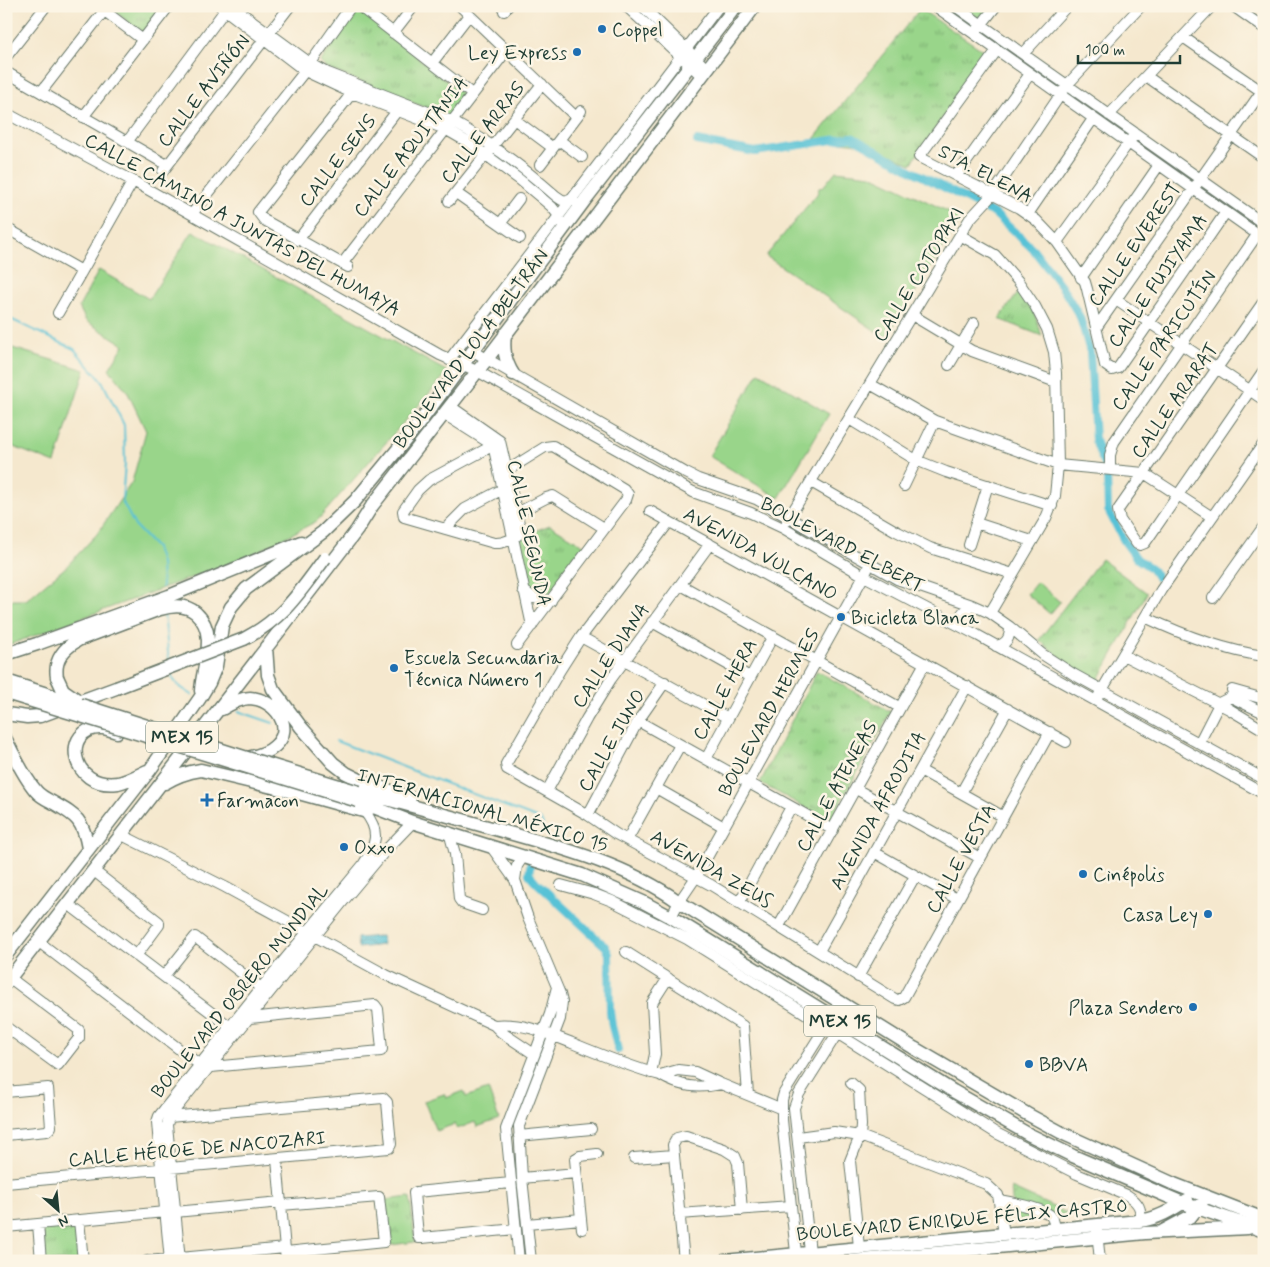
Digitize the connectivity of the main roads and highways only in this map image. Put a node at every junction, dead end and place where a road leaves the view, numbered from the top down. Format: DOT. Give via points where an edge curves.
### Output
graph roads {
  1 [pos="736,6"];
  2 [pos="755,6"];
  3 [pos="506,333"];
  4 [pos="513,374"];
  5 [pos="372,506"];
  6 [pos="323,532"];
  7 [pos="266,647"];
  8 [pos="6,654"];
  9 [pos="6,681"];
  10 [pos="6,693"];
  11 [pos="200,698"];
  12 [pos="100,710"];
  13 [pos="216,713"];
  14 [pos="6,714"];
  15 [pos="146,737"];
  16 [pos="6,740"];
  17 [pos="247,758"];
  18 [pos="150,770"];
  19 [pos="161,785"];
  20 [pos="360,801"];
  21 [pos="431,811"];
  22 [pos="114,817"];
  23 [pos="425,825"];
  24 [pos="88,848"];
  25 [pos="92,873"];
  26 [pos="68,874"];
  27 [pos="69,902"];
  28 [pos="6,955"];
  29 [pos="8,981"];
  30 [pos="1152,1189"];
  31 [pos="1202,1195"];
  32 [pos="1183,1203"];
  33 [pos="1196,1208"];
  34 [pos="1143,1221"];
  35 [pos="1261,1226"];
  36 [pos="1097,1231"];
  37 [pos="1158,1233"];
  38 [pos="956,1250"];
  39 [pos="810,1256"];
  40 [pos="796,1257"];
  41 [pos="724,1261"];
  42 [pos="852,1261"];
  1 -- 6 [label="main road, BOULEVARD LOLA BELTRÁN" via="585,200 411,433 356,501"];
  2 -- 3 [label="main road, BOULEVARD LOLA BELTRÁN"];
  3 -- 4 [label="main road" via="504,356"];
  3 -- 5 [label="main road, BOULEVARD LOLA BELTRÁN"];
  5 -- 7 [label="main road, BOULEVARD LOLA BELTRÁN"];
  5 -- 14 [label="main road, bridge" via="325,558 300,593 273,622 259,631 200,657 40,716"];
  6 -- 8 [label="main road" via="170,596"];
  6 -- 11 [label="main road, BOULEVARD LOLA BELTRÁN" via="246,589 230,607 222,626 216,666"];
  7 -- 13 [label="main road, BOULEVARD LOLA BELTRÁN"];
  7 -- 21 [label="main road" via="268,675 273,689 333,763 360,780 419,801"];
  9 -- 12 [label="main road, INTERNACIONAL MÉXICO 15 / MEX 15, bridge"];
  10 -- 15 [label="main road, INTERNACIONAL MÉXICO 15 / MEX 15, bridge"];
  11 -- 12 [label="main road, bridge" via="207,655 207,628 191,609 170,606 78,640 62,653 57,664 57,677 63,690"];
  11 -- 18 [label="main road, BOULEVARD LOLA BELTRÁN"];
  12 -- 17 [label="main road, INTERNACIONAL MÉXICO 15 / MEX 15, bridge"];
  13 -- 17 [label="main road" via="249,698 263,700 281,718 283,733 274,748"];
  13 -- 19 [label="main road, BOULEVARD LOLA BELTRÁN"];
  15 -- 18 [label="main road" via="134,738 102,728 89,730 77,743 75,758 82,771 100,783 118,783"];
  15 -- 20 [label="main road, INTERNACIONAL MÉXICO 15 / MEX 15, bridge"];
  16 -- 24 [label="main road" via="36,792 78,819 86,834"];
  17 -- 20 [label="main road, INTERNACIONAL MÉXICO 15 / MEX 15, bridge"];
  18 -- 22 [label="main road, BOULEVARD LOLA BELTRÁN"];
  19 -- 20 [label="main road" via="201,770 302,794"];
  19 -- 25 [label="main road, BOULEVARD LOLA BELTRÁN"];
  20 -- 21 [label="main road, INTERNACIONAL MÉXICO 15 / MEX 15"];
  20 -- 23 [label="main road, INTERNACIONAL MÉXICO 15 / MEX 15"];
  20 -- 23 [label="main road" via="410,826"];
  21 -- 31 [label="main road, INTERNACIONAL MÉXICO 15 / MEX 15" via="598,861 660,888 914,1048 1027,1114 1064,1134"];
  22 -- 24 [label="main road"];
  22 -- 25 [label="main road" via="107,838 84,867 84,871"];
  23 -- 30 [label="main road, INTERNACIONAL MÉXICO 15 / MEX 15" via="582,875 643,902 998,1118 1059,1149"];
  24 -- 26 [label="main road"];
  25 -- 27 [label="main road, BOULEVARD LOLA BELTRÁN"];
  26 -- 27 [label="main road" via="77,880"];
  26 -- 28 [label="main road"];
  27 -- 29 [label="main road, BOULEVARD LOLA BELTRÁN"];
  30 -- 32 [label="main road, INTERNACIONAL MÉXICO 15 / MEX 15"];
  30 -- 34 [label="main road" via="1159,1198 1158,1208"];
  31 -- 32 [label="main road, BOULEVARD ENRIQUE FÉLIX CASTRO"];
  31 -- 33 [label="main road"];
  31 -- 35 [label="main road, INTERNACIONAL MÉXICO 15 / MEX 15"];
  32 -- 33 [label="main road, INTERNACIONAL MÉXICO 15 / MEX 15"];
  32 -- 34 [label="main road, BOULEVARD ENRIQUE FÉLIX CASTRO"];
  33 -- 35 [label="main road, INTERNACIONAL MÉXICO 15 / MEX 15"];
  33 -- 37 [label="main road" via="1191,1216"];
  34 -- 36 [label="main road, BOULEVARD ENRIQUE FÉLIX CASTRO"];
  35 -- 37 [label="main road, BOULEVARD ENRIQUE FÉLIX CASTRO"];
  36 -- 37 [label="main road, BOULEVARD ENRIQUE FÉLIX CASTRO"];
  36 -- 38 [label="main road, BOULEVARD ENRIQUE FÉLIX CASTRO"];
  36 -- 38 [label="main road, BOULEVARD ENRIQUE FÉLIX CASTRO" via="1054,1228 1004,1234"];
  38 -- 39 [label="main road, BOULEVARD ENRIQUE FÉLIX CASTRO" via="859,1247"];
  38 -- 42 [label="main road, BOULEVARD ENRIQUE FÉLIX CASTRO"];
  39 -- 40 [label="main road, BOULEVARD ENRIQUE FÉLIX CASTRO"];
  40 -- 41 [label="main road, BOULEVARD ENRIQUE FÉLIX CASTRO"];
}
